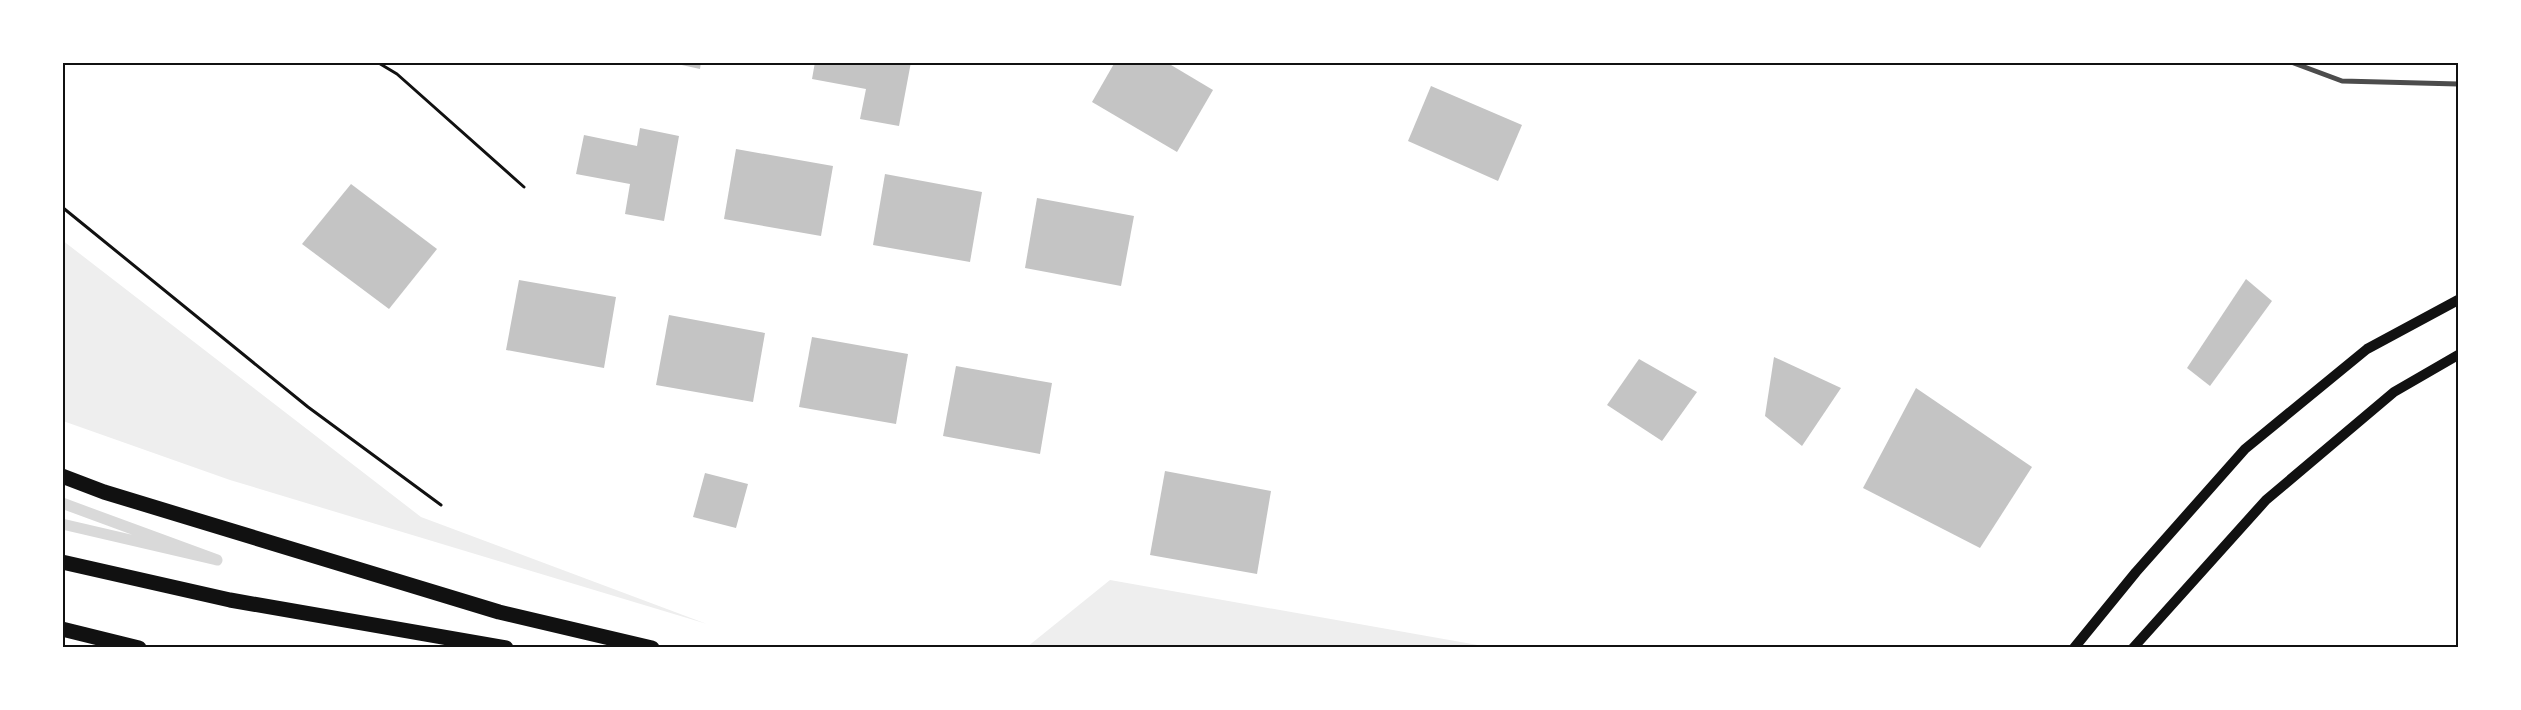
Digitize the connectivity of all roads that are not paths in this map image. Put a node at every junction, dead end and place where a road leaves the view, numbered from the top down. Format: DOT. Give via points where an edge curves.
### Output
graph roads {
  1 [pos="2291,62"];
  2 [pos="2458,84"];
  3 [pos="2458,300"];
  4 [pos="2458,355"];
  5 [pos="62,476"];
  6 [pos="62,562"];
  7 [pos="62,629"];
  8 [pos="139,648"];
  9 [pos="506,648"];
  10 [pos="652,648"];
  11 [pos="2074,648"];
  12 [pos="2133,648"];
  1 -- 2 [label="street" via="2342,81"];
  3 -- 11 [label="main road" via="2367,349 2245,449 2136,572"];
  4 -- 12 [label="main road" via="2394,392 2266,500"];
  5 -- 10 [label="highway" via="104,492 499,612"];
  6 -- 9 [label="highway" via="230,600"];
  7 -- 8 [label="highway"];
}
